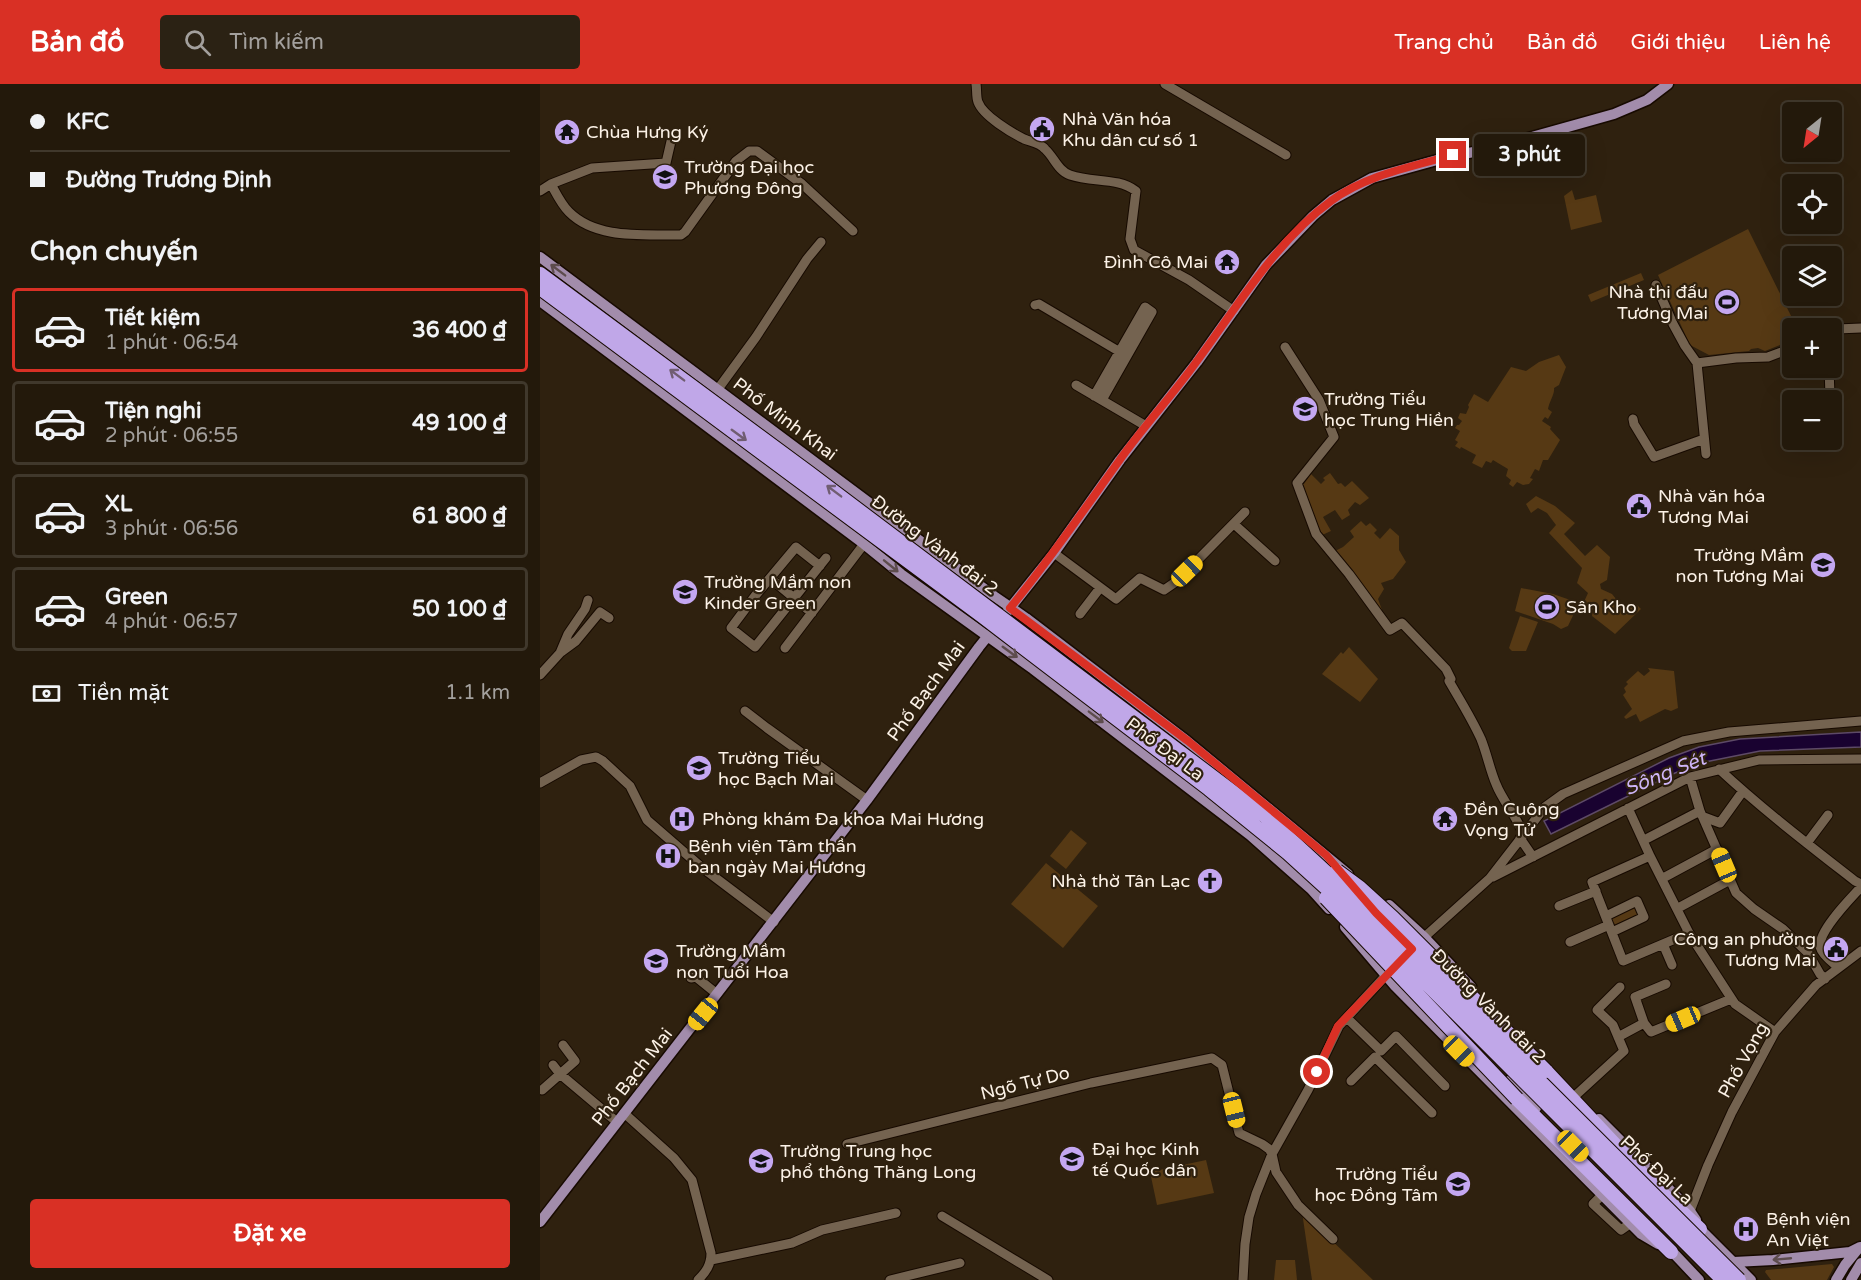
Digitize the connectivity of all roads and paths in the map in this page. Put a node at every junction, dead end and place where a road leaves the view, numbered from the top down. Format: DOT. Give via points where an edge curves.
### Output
graph roads {
  1 [pos="976,84"];
  2 [pos="1165,84"];
  3 [pos="1668,84"];
  4 [pos="672,137"];
  5 [pos="1286,155"];
  6 [pos="551,184"];
  7 [pos="540,191"];
  8 [pos="853,231"];
  9 [pos="821,242"];
  10 [pos="540,257"];
  11 [pos="540,274"];
  12 [pos="578,285"];
  13 [pos="1656,285"];
  14 [pos="540,288"];
  15 [pos="540,301"];
  16 [pos="1035,305"];
  17 [pos="1234,310"];
  18 [pos="557,314"];
  19 [pos="626,321"];
  20 [pos="1861,328"];
  21 [pos="1842,329"];
  22 [pos="1285,347"];
  23 [pos="606,351"];
  24 [pos="1782,352"];
  25 [pos="1697,363"];
  26 [pos="1076,385"];
  27 [pos="718,389"];
  28 [pos="1098,398"];
  29 [pos="1633,420"];
  30 [pos="1146,426"];
  31 [pos="1704,439"];
  32 [pos="1706,454"];
  33 [pos="1245,512"];
  34 [pos="1234,524"];
  35 [pos="864,544"];
  36 [pos="1054,553"];
  37 [pos="1275,561"];
  38 [pos="770,578"];
  39 [pos="1100,588"];
  40 [pos="795,599"];
  41 [pos="588,600"];
  42 [pos="1010,608"];
  43 [pos="812,613"];
  44 [pos="1080,614"];
  45 [pos="609,618"];
  46 [pos="987,637"];
  47 [pos="785,648"];
  48 [pos="560,653"];
  49 [pos="1087,665"];
  50 [pos="540,675"];
  51 [pos="1066,694"];
  52 [pos="745,711"];
  53 [pos="1861,721"];
  54 [pos="1861,759"];
  55 [pos="1719,769"];
  56 [pos="1690,777"];
  57 [pos="540,783"];
  58 [pos="1743,791"];
  59 [pos="867,800"];
  60 [pos="1628,808"];
  61 [pos="1702,814"];
  62 [pos="1828,815"];
  63 [pos="1262,823"];
  64 [pos="1521,836"];
  65 [pos="1648,838"];
  66 [pos="1807,843"];
  67 [pos="1717,849"];
  68 [pos="1650,856"];
  69 [pos="1533,857"];
  70 [pos="1333,861"];
  71 [pos="1665,877"];
  72 [pos="1490,878"];
  73 [pos="1730,880"];
  74 [pos="1861,885"];
  75 [pos="1596,891"];
  76 [pos="1317,895"];
  77 [pos="1559,906"];
  78 [pos="1680,907"];
  79 [pos="774,922"];
  80 [pos="1609,924"];
  81 [pos="1689,933"];
  82 [pos="1424,937"];
  83 [pos="1570,942"];
  84 [pos="1663,944"];
  85 [pos="1412,949"];
  86 [pos="1861,951"];
  87 [pos="1672,965"];
  88 [pos="1396,966"];
  89 [pos="1838,968"];
  90 [pos="1386,976"];
  91 [pos="691,978"];
  92 [pos="1825,979"];
  93 [pos="1666,984"];
  94 [pos="1620,987"];
  95 [pos="717,994"];
  96 [pos="1731,999"];
  97 [pos="1467,1003"];
  98 [pos="1347,1018"];
  99 [pos="1449,1021"];
  100 [pos="1644,1023"];
  101 [pos="1492,1028"];
  102 [pos="1509,1028"];
  103 [pos="1775,1032"];
  104 [pos="1618,1036"];
  105 [pos="563,1046"];
  106 [pos="1478,1050"];
  107 [pos="1378,1054"];
  108 [pos="553,1065"];
  109 [pos="1474,1067"];
  110 [pos="560,1074"];
  111 [pos="1351,1081"];
  112 [pos="1444,1086"];
  113 [pos="542,1090"];
  114 [pos="1576,1095"];
  115 [pos="1432,1113"];
  116 [pos="620,1118"];
  117 [pos="847,1144"];
  118 [pos="1272,1154"];
  119 [pos="1602,1195"];
  120 [pos="1690,1211"];
  121 [pos="896,1213"];
  122 [pos="942,1216"];
  123 [pos="540,1222"];
  124 [pos="1626,1227"];
  125 [pos="1700,1228"];
  126 [pos="1333,1239"];
  127 [pos="1861,1246"];
  128 [pos="1671,1252"];
  129 [pos="711,1260"];
  130 [pos="1858,1260"];
  131 [pos="1734,1262"];
  132 [pos="960,1263"];
  133 [pos="1697,1279"];
  134 [pos="698,1280"];
  135 [pos="890,1280"];
  136 [pos="1048,1280"];
  137 [pos="1244,1280"];
  138 [pos="1723,1280"];
  139 [pos="1739,1280"];
  140 [pos="1751,1280"];
  141 [pos="1836,1280"];
  142 [pos="1851,1280"];
  1 -- 17 [label="street" via="978,103 985,113 1011,132 1042,146 1067,174 1112,180 1137,191 1130,238 1134,250"];
  2 -- 5 [label="street"];
  3 -- 17 [label="main road, Phố Bạch Mai" via="1647,100 1614,114 1489,149 1453,155 1359,184 1313,216 1266,265"];
  4 -- 6 [label="street" via="666,163 592,168"];
  6 -- 7 [label="street"];
  6 -- 8 [label="street" via="567,210 590,226 618,233 681,235 736,161 749,151 757,151 802,184"];
  9 -- 27 [label="street"];
  12 -- 10 [label="main road, Phố Minh Khai, one-way"];
  63 -- 11 [label="highway, Đường Vành đai 2, one-way, bridge" via="819,480"];
  12 -- 18 [label="main road" via="581,297 577,310"];
  12 -- 19 [label="main road, Phố Minh Khai"];
  13 -- 25 [label="street" via="1673,324"];
  14 -- 63 [label="highway, Đường Vành đai 2, one-way, bridge" via="1209,789"];
  15 -- 18 [label="main road"];
  16 -- 28 [label="street" via="1124,354"];
  17 -- 30 [label="main road, Phố Bạch Mai"];
  18 -- 23 [label="main road"];
  19 -- 23 [label="main road" via="607,329 602,341"];
  19 -- 27 [label="main road, Phố Minh Khai"];
  20 -- 21 [label="street"];
  22 -- 64 [label="street" via="1318,400 1334,437 1297,483 1316,534 1390,630 1402,624 1446,669 1481,740 1496,785 1520,825"];
  23 -- 35 [label="main road"];
  24 -- 25 [label="street" via="1768,357"];
  25 -- 31 [label="street"];
  26 -- 28 [label="street"];
  27 -- 42 [label="main road, Phố Minh Khai"];
  28 -- 30 [label="street"];
  29 -- 31 [label="street" via="1654,457"];
  30 -- 36 [label="main road, Phố Bạch Mai"];
  31 -- 32 [label="street"];
  33 -- 34 [label="street"];
  34 -- 37 [label="street"];
  34 -- 39 [label="street" via="1164,590 1140,578 1116,599"];
  35 -- 43 [label="street"];
  35 -- 46 [label="main road, one-way"];
  36 -- 39 [label="street"];
  36 -- 42 [label="main road, Phố Bạch Mai"];
  38 -- 40 [label="street"];
  38 -- 40 [label="street" via="796,547 823,562"];
  38 -- 40 [label="street" via="732,628 754,647"];
  39 -- 44 [label="street"];
  40 -- 43 [label="street"];
  41 -- 48 [label="street"];
  42 -- 46 [label="main road, Phố Bạch Mai"];
  42 -- 49 [label="main road, Phố Đại La"];
  43 -- 47 [label="street"];
  45 -- 48 [label="street" via="600,612 576,641"];
  46 -- 51 [label="main road, Phố Đại La, one-way"];
  46 -- 59 [label="main road, Phố Bạch Mai"];
  48 -- 50 [label="street"];
  49 -- 51 [label="main road"];
  49 -- 70 [label="main road, Phố Đại La" via="1188,741"];
  51 -- 76 [label="main road, Phố Đại La, one-way" via="1250,835"];
  52 -- 59 [label="street"];
  53 -- 64 [label="street" via="1729,732 1683,741 1551,801"];
  54 -- 55 [label="street" via="1761,760"];
  55 -- 56 [label="street"];
  55 -- 58 [label="street"];
  56 -- 60 [label="street"];
  56 -- 61 [label="street"];
  57 -- 79 [label="street" via="581,760 596,757 603,761 630,786 648,820 700,866"];
  58 -- 61 [label="street" via="1720,823"];
  58 -- 66 [label="street"];
  59 -- 79 [label="main road, Phố Bạch Mai"];
  60 -- 68 [label="street"];
  60 -- 69 [label="street"];
  61 -- 65 [label="street"];
  61 -- 67 [label="street"];
  62 -- 66 [label="street"];
  63 -- 125 [label="highway, bridge" via="1360,888 1393,918 1546,1071 1652,1185"];
  63 -- 128 [label="highway, bridge" via="1517,1099"];
  63 -- 138 [label="highway, Đường Vành đai 2, bridge" via="1288,853 1377,934"];
  63 -- 139 [label="highway, Đường Vành đai 2, bridge" via="1383,925"];
  64 -- 69 [label="street"];
  64 -- 72 [label="street"];
  66 -- 74 [label="street"];
  67 -- 71 [label="street"];
  67 -- 73 [label="street"];
  68 -- 75 [label="street" via="1592,882"];
  68 -- 81 [label="street"];
  69 -- 72 [label="street"];
  70 -- 82 [label="main road, Phố Đại La"];
  70 -- 85 [label="main road, Phố Đại La"];
  72 -- 82 [label="street"];
  73 -- 78 [label="street"];
  73 -- 92 [label="street" via="1736,893 1808,953"];
  74 -- 89 [label="street" via="1821,941 1822,951"];
  75 -- 77 [label="street"];
  75 -- 80 [label="street"];
  76 -- 88 [label="main road, Phố Đại La" via="1357,926"];
  76 -- 90 [label="main road, Phố Đại La"];
  79 -- 95 [label="main road, Phố Bạch Mai"];
  80 -- 83 [label="street"];
  80 -- 84 [label="street" via="1623,961"];
  81 -- 84 [label="street"];
  81 -- 96 [label="street"];
  82 -- 85 [label="street"];
  82 -- 102 [label="main road, Phố Đại La"];
  84 -- 87 [label="street"];
  85 -- 88 [label="street"];
  85 -- 97 [label="main road, Phố Đại La"];
  86 -- 89 [label="street, Phố Vọng"];
  88 -- 90 [label="street"];
  88 -- 99 [label="main road, Phố Đại La"];
  89 -- 92 [label="street, Phố Vọng"];
  90 -- 98 [label="street"];
  90 -- 109 [label="main road, Phố Đại La"];
  91 -- 95 [label="street" via="696,977"];
  92 -- 103 [label="street, Phố Vọng"];
  93 -- 100 [label="street" via="1635,998"];
  94 -- 104 [label="street" via="1597,1010 1613,1025"];
  95 -- 116 [label="main road, Phố Bạch Mai"];
  96 -- 100 [label="street" via="1653,1032"];
  96 -- 103 [label="street"];
  97 -- 99 [label="main road"];
  97 -- 101 [label="main road, Phố Đại La"];
  98 -- 107 [label="street"];
  98 -- 118 [label="street" via="1338,1026"];
  99 -- 106 [label="main road, Phố Đại La"];
  100 -- 104 [label="street"];
  101 -- 102 [label="main road"];
  101 -- 125 [label="main road, Phố Đại La" via="1652,1191"];
  102 -- 114 [label="main road, Phố Đại La"];
  103 -- 120 [label="street, Phố Vọng" via="1729,1120"];
  104 -- 114 [label="street" via="1624,1051"];
  105 -- 110 [label="street" via="575,1061"];
  106 -- 109 [label="main road"];
  106 -- 128 [label="main road, Phố Đại La" via="1649,1224"];
  107 -- 111 [label="street"];
  107 -- 112 [label="street" via="1396,1036"];
  107 -- 115 [label="street"];
  108 -- 110 [label="street"];
  109 -- 119 [label="main road, Phố Đại La"];
  110 -- 113 [label="street"];
  110 -- 116 [label="street"];
  114 -- 120 [label="main road, Phố Đại La"];
  116 -- 123 [label="main road, Phố Bạch Mai"];
  116 -- 129 [label="street" via="670,1153 685,1169 692,1180"];
  117 -- 118 [label="street, Ngõ Tự Do" via="1091,1083 1212,1058 1222,1065 1239,1133 1262,1144"];
  118 -- 126 [label="street" via="1275,1169 1298,1205"];
  118 -- 137 [label="street" via="1249,1217"];
  119 -- 124 [label="main road, Phố Đại La"];
  119 -- 124 [label="street" via="1593,1204"];
  120 -- 125 [label="main road, Phố Đại La"];
  121 -- 129 [label="street" via="822,1230 792,1243"];
  122 -- 136 [label="street"];
  124 -- 128 [label="main road, Phố Đại La"];
  125 -- 131 [label="main road"];
  127 -- 130 [label="main road"];
  127 -- 131 [label="main road, one-way" via="1850,1252"];
  128 -- 133 [label="main road, Phố Đại La"];
  129 -- 134 [label="street"];
  130 -- 141 [label="main road"];
  130 -- 142 [label="main road"];
  131 -- 140 [label="main road"];
  132 -- 135 [label="street"];
}
